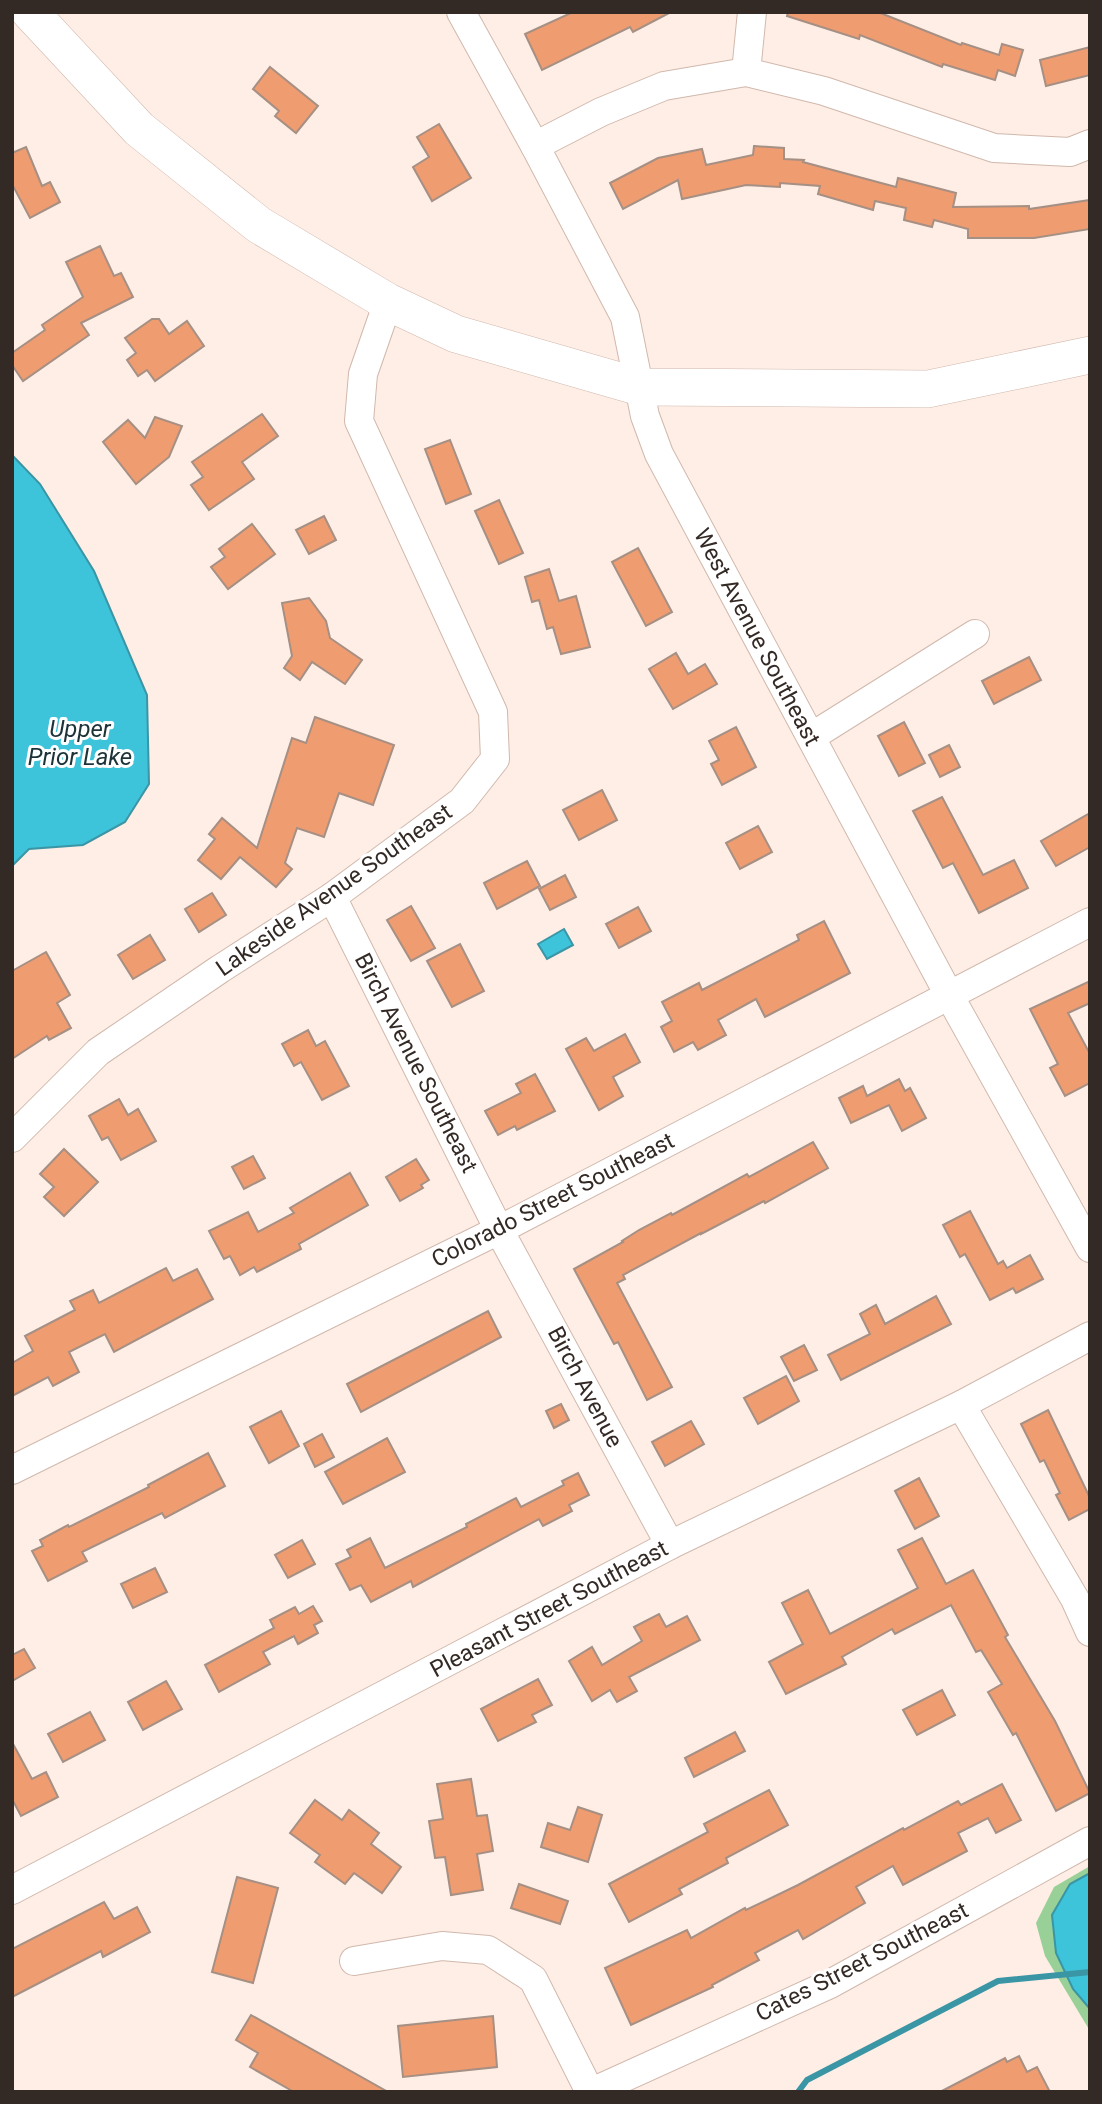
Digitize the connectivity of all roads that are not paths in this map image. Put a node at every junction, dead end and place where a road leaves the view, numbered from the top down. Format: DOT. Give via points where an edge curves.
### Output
graph roads {
  1 [pos="30,12"];
  2 [pos="460,12"];
  3 [pos="752,12"];
  4 [pos="746,72"];
  5 [pos="1090,144"];
  6 [pos="535,146"];
  7 [pos="388,302"];
  8 [pos="1090,355"];
  9 [pos="640,387"];
  10 [pos="975,634"];
  11 [pos="811,737"];
  12 [pos="332,897"];
  13 [pos="1090,922"];
  14 [pos="949,995"];
  15 [pos="12,1138"];
  16 [pos="499,1230"];
  17 [pos="1090,1248"];
  18 [pos="1090,1336"];
  19 [pos="961,1405"];
  20 [pos="12,1470"];
  21 [pos="670,1545"];
  22 [pos="1090,1632"];
  23 [pos="1090,1840"];
  24 [pos="12,1890"];
  25 [pos="354,1961"];
  26 [pos="591,2092"];
  1 -- 7 [label="main road" via="139,130 259,225"];
  2 -- 6 [label="street, West Avenue Southeast"];
  3 -- 4 [label="street"];
  4 -- 5 [label="street" via="824,91 994,148 1070,152"];
  4 -- 6 [label="street" via="664,86"];
  6 -- 9 [label="street, West Avenue Southeast" via="625,317"];
  7 -- 9 [label="main road" via="456,334"];
  7 -- 12 [label="street, Lakeside Avenue Southeast" via="363,374 359,421 493,712 495,759 462,802"];
  8 -- 9 [label="main road" via="928,389"];
  9 -- 11 [label="street, West Avenue Southeast" via="659,454"];
  10 -- 11 [label="street"];
  11 -- 14 [label="street, West Avenue Southeast"];
  12 -- 15 [label="street, Lakeside Avenue Southeast" via="98,1052"];
  12 -- 16 [label="street, Birch Avenue Southeast"];
  13 -- 14 [label="street, Colorado Street Southeast"];
  14 -- 16 [label="street, Colorado Street Southeast"];
  14 -- 17 [label="street, West Avenue Southeast"];
  16 -- 20 [label="street, Colorado Street Southeast"];
  16 -- 21 [label="street, Birch Avenue"];
  18 -- 19 [label="street, Pleasant Street Southeast"];
  19 -- 21 [label="street, Pleasant Street Southeast"];
  19 -- 22 [label="street"];
  21 -- 24 [label="street, Pleasant Street Southeast"];
  23 -- 26 [label="street, Cates Street Southeast" via="830,1984"];
  25 -- 26 [label="street" via="442,1946 488,1950 533,1979"];
}
